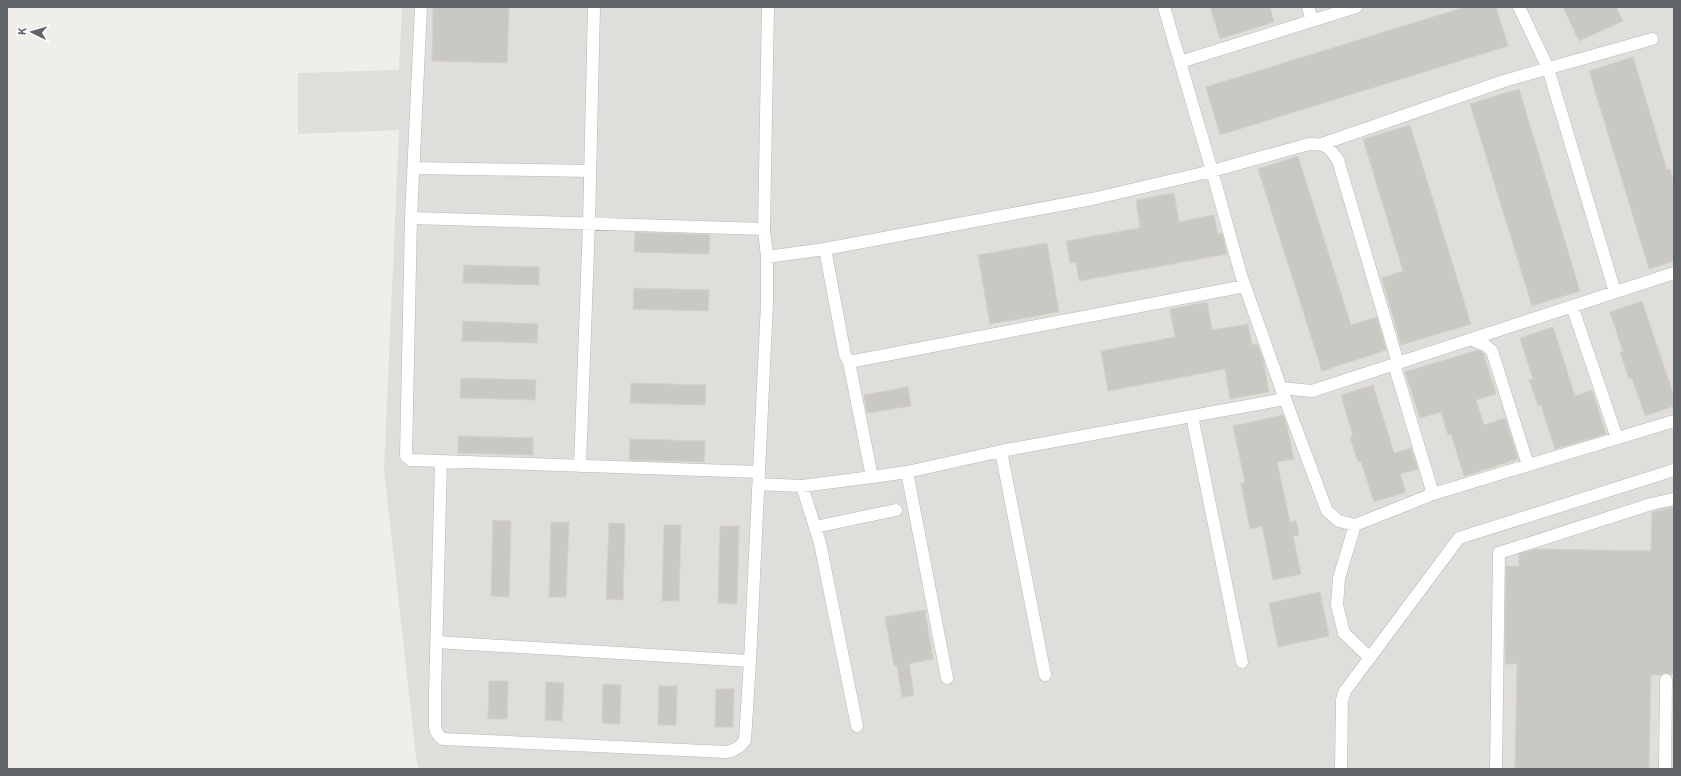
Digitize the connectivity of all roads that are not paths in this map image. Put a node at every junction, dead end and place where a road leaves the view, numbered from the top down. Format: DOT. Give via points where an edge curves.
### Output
graph roads {
  1 [pos="421,7"];
  2 [pos="594,7"];
  3 [pos="768,7"];
  4 [pos="1164,7"];
  5 [pos="1308,7"];
  6 [pos="1356,7"];
  7 [pos="1519,7"];
  8 [pos="1312,21"];
  9 [pos="1652,39"];
  10 [pos="1180,62"];
  11 [pos="1548,68"];
  12 [pos="1322,144"];
  13 [pos="415,168"];
  14 [pos="590,171"];
  15 [pos="1212,171"];
  16 [pos="412,218"];
  17 [pos="589,223"];
  18 [pos="764,229"];
  19 [pos="825,249"];
  20 [pos="766,257"];
  21 [pos="1674,273"];
  22 [pos="1245,286"];
  23 [pos="1615,292"];
  24 [pos="1572,306"];
  25 [pos="1472,340"];
  26 [pos="849,362"];
  27 [pos="1396,364"];
  28 [pos="1283,393"];
  29 [pos="1192,416"];
  30 [pos="1674,421"];
  31 [pos="1617,438"];
  32 [pos="1001,451"];
  33 [pos="441,461"];
  34 [pos="1528,465"];
  35 [pos="580,466"];
  36 [pos="1674,470"];
  37 [pos="759,472"];
  38 [pos="907,472"];
  39 [pos="872,477"];
  40 [pos="759,484"];
  41 [pos="802,486"];
  42 [pos="1433,494"];
  43 [pos="1674,499"];
  44 [pos="896,510"];
  45 [pos="1356,525"];
  46 [pos="815,527"];
  47 [pos="436,642"];
  48 [pos="1370,658"];
  49 [pos="750,661"];
  50 [pos="1242,662"];
  51 [pos="1045,675"];
  52 [pos="947,678"];
  53 [pos="1666,680"];
  54 [pos="857,726"];
  55 [pos="1341,769"];
  56 [pos="1496,769"];
  57 [pos="1665,769"];
  1 -- 13 [label="lane"];
  2 -- 14 [label="lane"];
  3 -- 18 [label="lane"];
  4 -- 10 [label="lane"];
  5 -- 8 [label="lane"];
  6 -- 8 [label="lane"];
  7 -- 11 [label="lane"];
  8 -- 10 [label="lane"];
  9 -- 11 [label="lane"];
  10 -- 15 [label="lane"];
  11 -- 12 [label="lane"];
  11 -- 23 [label="lane"];
  12 -- 15 [label="lane" via="1309,144"];
  12 -- 27 [label="lane" via="1330,148 1338,160"];
  13 -- 14 [label="lane"];
  13 -- 16 [label="lane"];
  14 -- 17 [label="lane"];
  15 -- 19 [label="lane" via="1092,199"];
  15 -- 22 [label="lane"];
  16 -- 17 [label="lane"];
  16 -- 33 [label="lane" via="406,456 411,460"];
  17 -- 18 [label="lane"];
  17 -- 35 [label="lane"];
  18 -- 20 [label="lane"];
  19 -- 20 [label="lane"];
  19 -- 26 [label="lane" via="845,355"];
  20 -- 37 [label="lane" via="767,304"];
  21 -- 23 [label="lane"];
  22 -- 26 [label="lane"];
  22 -- 28 [label="lane"];
  23 -- 24 [label="lane"];
  24 -- 25 [label="lane"];
  24 -- 31 [label="lane"];
  25 -- 27 [label="lane"];
  25 -- 34 [label="lane" via="1492,351"];
  26 -- 39 [label="lane"];
  27 -- 28 [label="lane" via="1312,391"];
  27 -- 42 [label="lane"];
  28 -- 29 [label="lane"];
  28 -- 45 [label="lane" via="1327,511 1339,521"];
  29 -- 32 [label="lane"];
  29 -- 50 [label="lane"];
  30 -- 31 [label="lane"];
  31 -- 34 [label="lane"];
  32 -- 38 [label="lane"];
  32 -- 51 [label="lane"];
  33 -- 35 [label="lane"];
  33 -- 47 [label="lane"];
  34 -- 42 [label="lane"];
  35 -- 37 [label="lane"];
  36 -- 48 [label="lane" via="1459,538"];
  37 -- 40 [label="lane"];
  38 -- 39 [label="lane"];
  38 -- 52 [label="lane"];
  39 -- 41 [label="lane"];
  40 -- 41 [label="lane"];
  40 -- 49 [label="lane"];
  41 -- 46 [label="lane"];
  42 -- 45 [label="lane"];
  43 -- 56 [label="lane" via="1651,504 1499,553"];
  44 -- 46 [label="lane"];
  45 -- 48 [label="lane" via="1339,578 1337,604 1344,633"];
  46 -- 54 [label="lane"];
  47 -- 49 [label="lane"];
  47 -- 49 [label="lane" via="435,727 443,739 732,751 739,748 745,740"];
  48 -- 55 [label="lane" via="1345,691 1342,700"];
  53 -- 57 [label="lane"];
}
